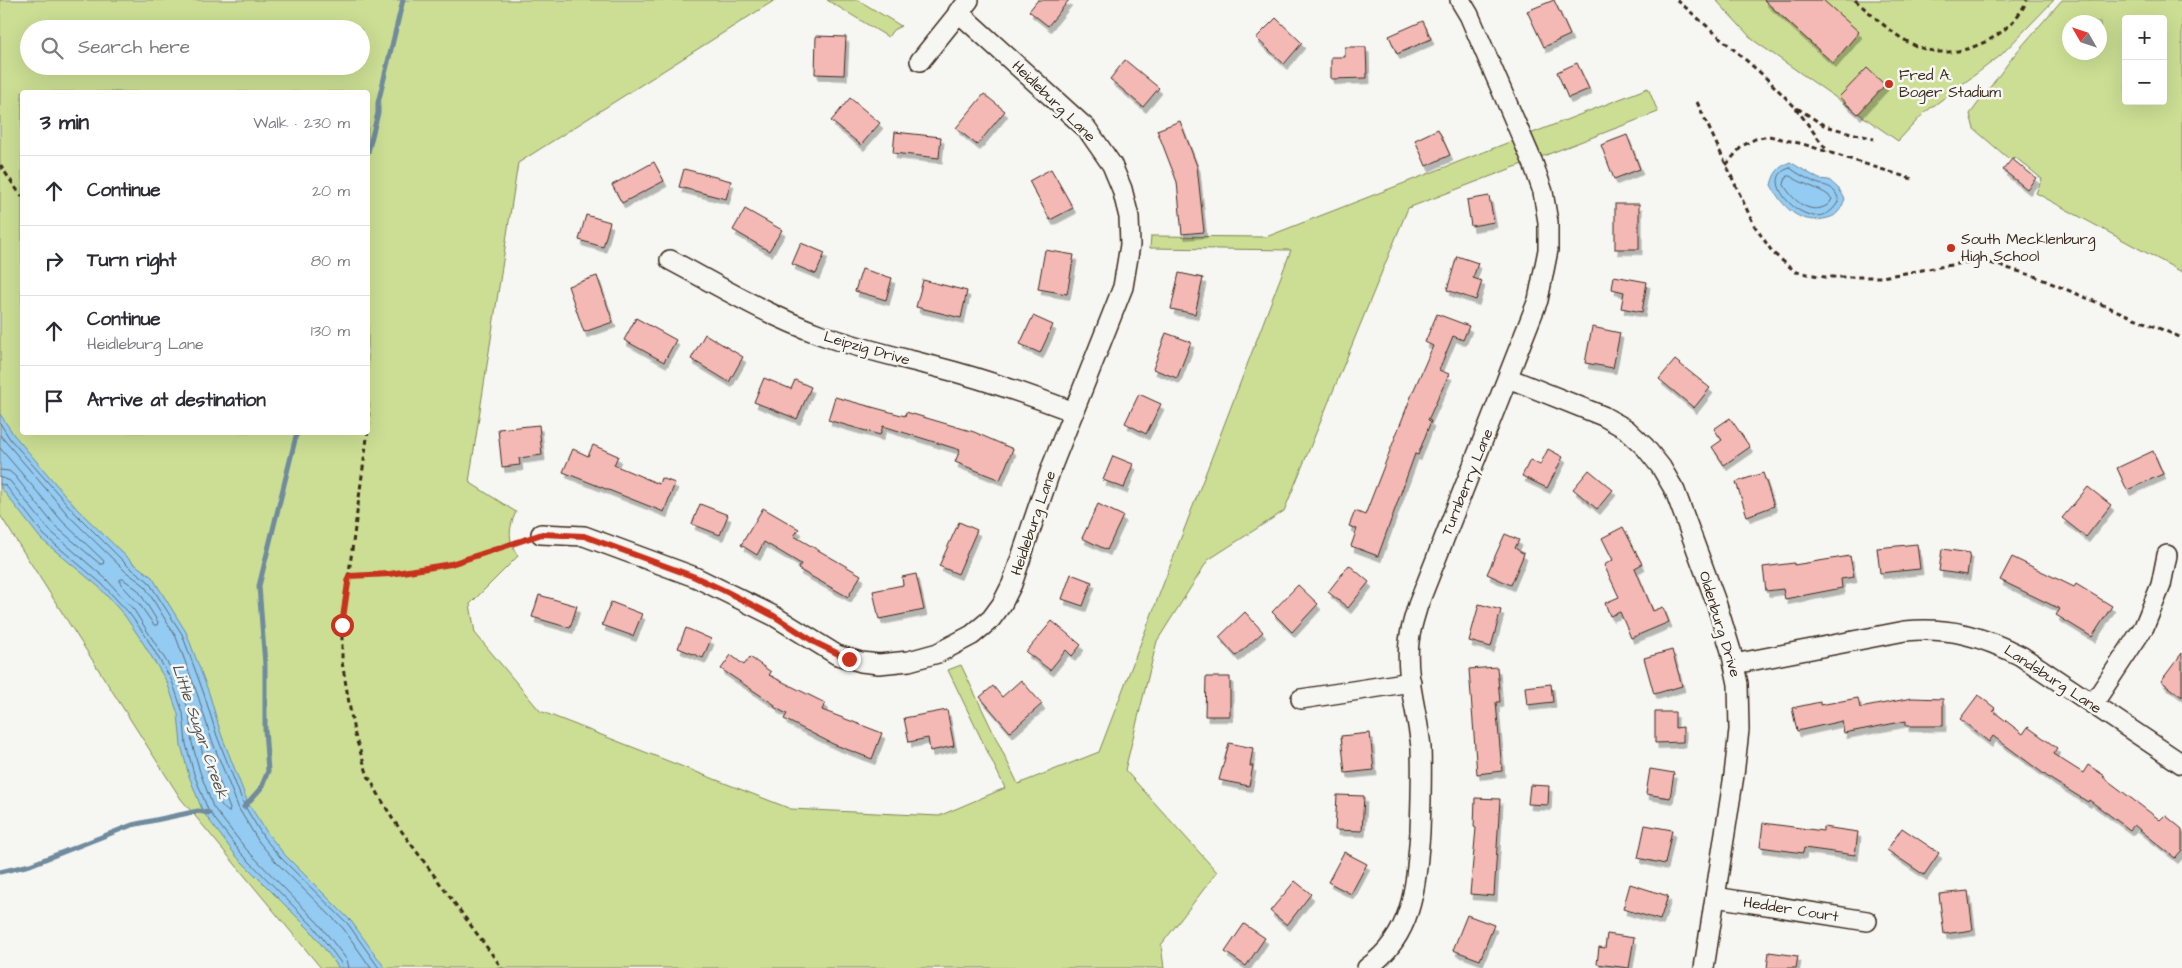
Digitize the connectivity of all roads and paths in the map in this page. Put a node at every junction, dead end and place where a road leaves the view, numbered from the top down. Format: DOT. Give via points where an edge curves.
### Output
graph roads {
  1 [pos="1460,0"];
  2 [pos="1677,0"];
  3 [pos="1855,0"];
  4 [pos="2027,0"];
  5 [pos="964,6"];
  6 [pos="920,61"];
  7 [pos="1697,102"];
  8 [pos="1794,106"];
  9 [pos="1874,139"];
  10 [pos="1828,152"];
  11 [pos="1726,165"];
  12 [pos="0,166"];
  13 [pos="1914,180"];
  14 [pos="20,194"];
  15 [pos="670,260"];
  16 [pos="2182,338"];
  17 [pos="1508,378"];
  18 [pos="1074,412"];
  19 [pos="367,435"];
  20 [pos="542,534"];
  21 [pos="2167,555"];
  22 [pos="349,576"];
  23 [pos="1734,664"];
  24 [pos="1411,682"];
  25 [pos="1301,699"];
  26 [pos="2093,704"];
  27 [pos="2182,764"];
  28 [pos="1715,897"];
  29 [pos="1867,921"];
  30 [pos="502,968"];
  31 [pos="1367,968"];
  32 [pos="1704,968"];
  1 -- 17 [label="street, Turnberry Lane" via="1470,15 1533,163 1543,192 1548,222 1548,250 1538,300"];
  2 -- 8 [label="path" via="1763,74"];
  3 -- 4 [label="path" via="1895,36 1918,47 1945,53 1971,49 1995,36 2011,22"];
  5 -- 6 [label="street"];
  5 -- 18 [label="street, Heidleburg Lane" via="1087,129 1105,153 1122,189 1130,245 1126,274"];
  7 -- 11 [label="path"];
  8 -- 9 [label="path" via="1825,126"];
  8 -- 10 [label="path"];
  10 -- 11 [label="path" via="1769,136 1742,146"];
  10 -- 13 [label="path"];
  11 -- 16 [label="path" via="1754,226 1773,253 1796,272 1825,277 1882,277 1980,260 2034,276"];
  12 -- 14 [label="path"];
  15 -- 18 [label="street, Leipzig Drive" via="765,311 818,334 872,352 992,383"];
  17 -- 23 [label="street, Oldenburg Drive" via="1603,416 1626,429 1661,467 1674,491 1716,602"];
  17 -- 24 [label="street, Turnberry Lane" via="1418,605 1409,643"];
  18 -- 20 [label="street, Heidleburg Lane" via="1002,604 972,636 944,651 909,661 879,664 843,657 774,616 695,577 584,536"];
  19 -- 22 [label="path"];
  20 -- 22 [label="path" via="451,564 390,574"];
  21 -- 26 [label="street" via="2156,599 2144,627"];
  22 -- 30 [label="path" via="342,625 342,662 347,700 363,764 392,818"];
  23 -- 26 [label="street, Landsburg Lane" via="1905,631 1931,629 1957,632 1996,643"];
  23 -- 28 [label="street, Oldenburg Drive" via="1739,730"];
  24 -- 25 [label="street"];
  24 -- 31 [label="street, Turnberry Lane" via="1422,783 1416,882 1400,931 1385,953"];
  26 -- 27 [label="street, Landsburg Lane"];
  28 -- 29 [label="street, Hedder Court"];
  28 -- 32 [label="street, Oldenburg Drive"];
}
